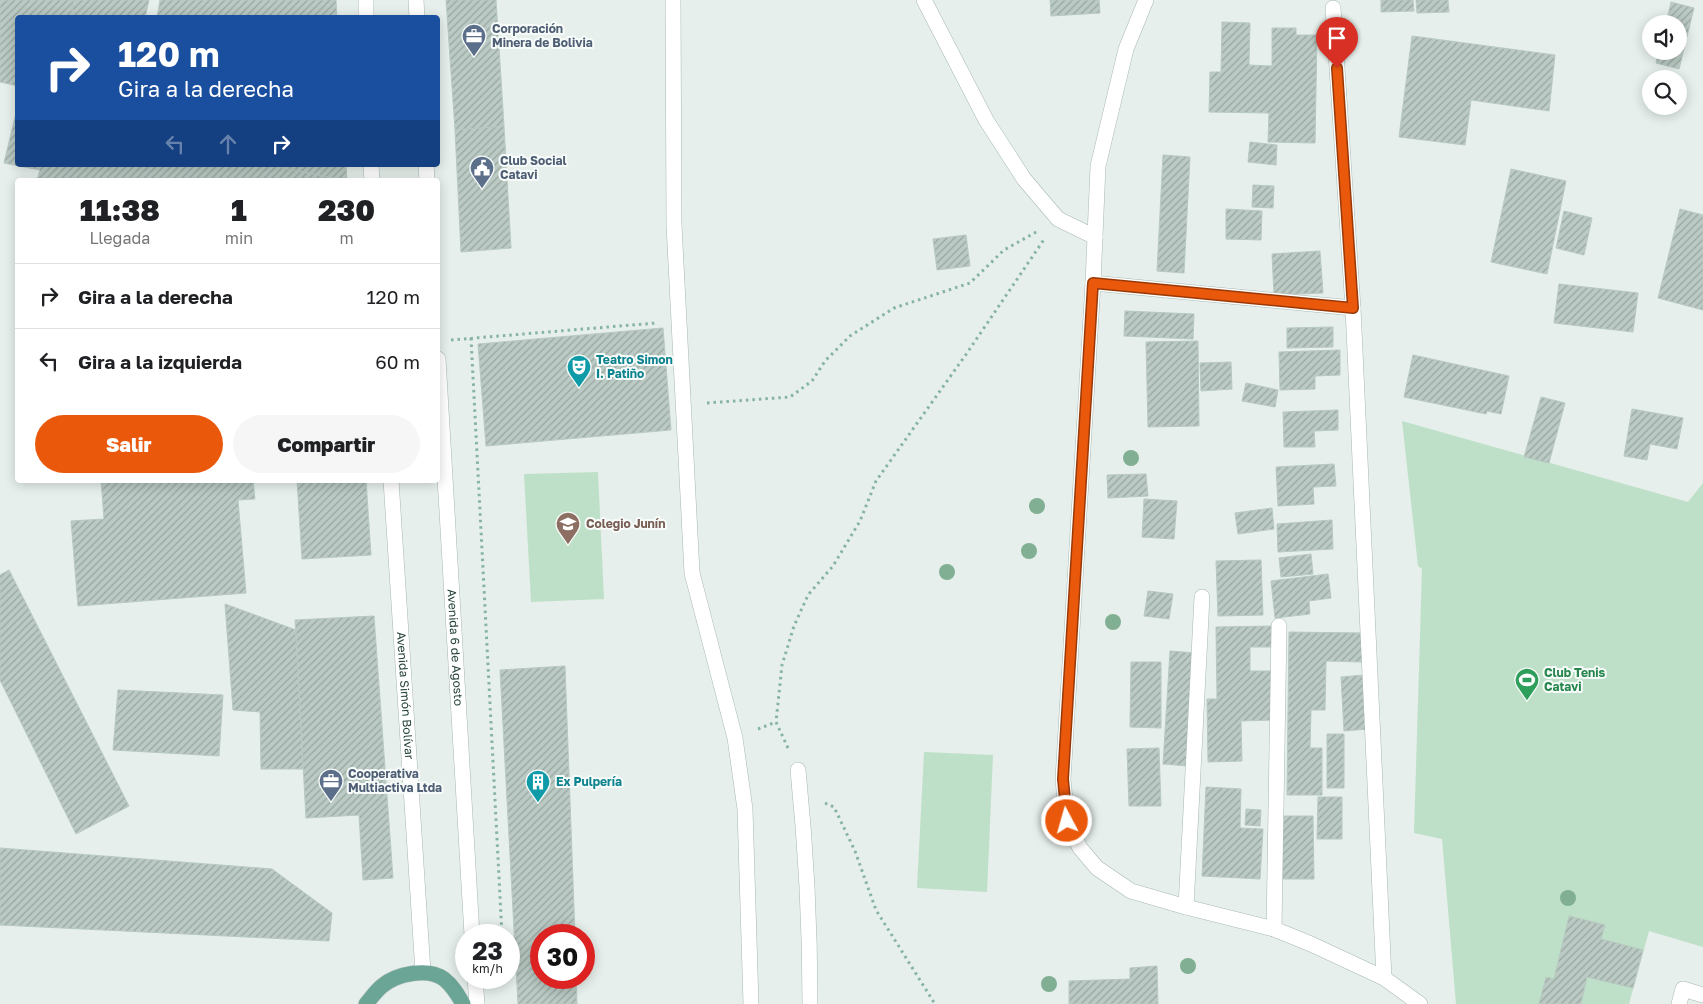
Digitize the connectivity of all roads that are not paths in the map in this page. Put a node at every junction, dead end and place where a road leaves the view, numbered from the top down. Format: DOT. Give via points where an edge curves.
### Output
graph roads {
  1 [pos="366,0"];
  2 [pos="416,0"];
  3 [pos="673,0"];
  4 [pos="924,0"];
  5 [pos="1146,0"];
  6 [pos="1332,8"];
  7 [pos="366,15"];
  8 [pos="417,15"];
  9 [pos="1095,237"];
  10 [pos="1093,283"];
  11 [pos="1353,308"];
  12 [pos="440,393"];
  13 [pos="391,483"];
  14 [pos="1202,597"];
  15 [pos="1279,626"];
  16 [pos="798,770"];
  17 [pos="1186,907"];
  18 [pos="471,924"];
  19 [pos="1274,929"];
  20 [pos="423,972"];
  21 [pos="1384,978"];
  22 [pos="476,989"];
  23 [pos="1703,995"];
  24 [pos="366,1004"];
  25 [pos="463,1004"];
  26 [pos="477,1004"];
  27 [pos="751,1004"];
  28 [pos="810,1004"];
  29 [pos="1420,1004"];
  30 [pos="1679,1004"];
  1 -- 7 [label="street"];
  2 -- 8 [label="street"];
  3 -- 27 [label="street" via="674,225 692,573 735,738 745,810"];
  4 -- 9 [label="street" via="986,120 1024,179 1058,219"];
  5 -- 9 [label="street" via="1126,49 1098,166"];
  6 -- 11 [label="street"];
  9 -- 10 [label="street"];
  10 -- 11 [label="street"];
  10 -- 17 [label="street" via="1063,779 1067,821 1080,848 1097,868 1131,890"];
  11 -- 21 [label="street"];
  12 -- 18 [label="street, Avenida 6 de Agosto"];
  13 -- 20 [label="street, Avenida Simón Bolívar"];
  14 -- 17 [label="street"];
  15 -- 19 [label="street"];
  16 -- 28 [label="street" via="810,924"];
  17 -- 19 [label="street"];
  19 -- 21 [label="street"];
  20 -- 24 [label="main road" via="402,975 382,986"];
  20 -- 25 [label="main road" via="443,978"];
  21 -- 29 [label="street"];
  22 -- 26 [label="street"];
  23 -- 30 [label="street" via="1683,989"];
}
